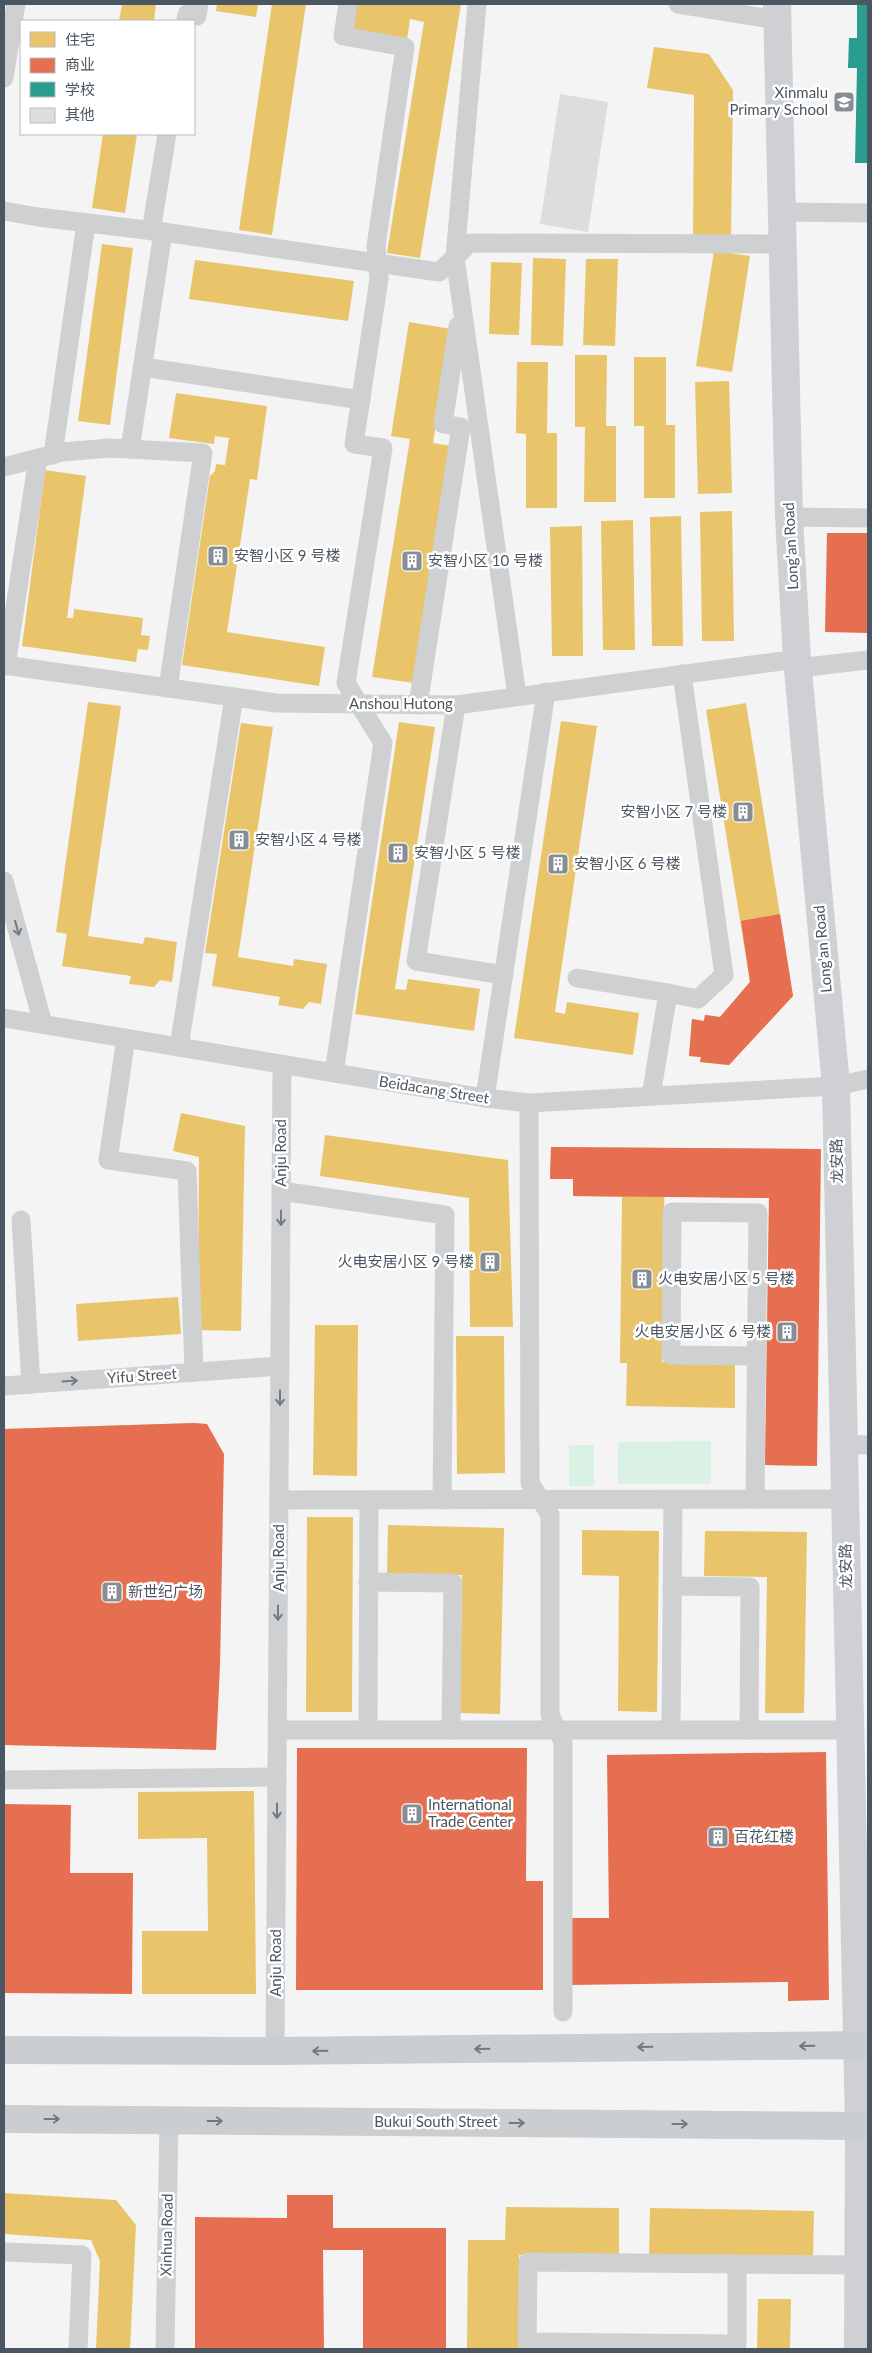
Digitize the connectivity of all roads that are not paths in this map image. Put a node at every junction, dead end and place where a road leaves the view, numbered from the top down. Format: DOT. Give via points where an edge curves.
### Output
graph roads {
  1 [pos="16,4"];
  2 [pos="199,4"];
  3 [pos="348,4"];
  4 [pos="477,4"];
  5 [pos="678,4"];
  6 [pos="778,12"];
  7 [pos="186,20"];
  8 [pos="4,78"];
  9 [pos="167,135"];
  10 [pos="4,211"];
  11 [pos="782,212"];
  12 [pos="868,214"];
  13 [pos="86,223"];
  14 [pos="157,232"];
  15 [pos="783,244"];
  16 [pos="455,257"];
  17 [pos="378,263"];
  18 [pos="462,306"];
  19 [pos="143,367"];
  20 [pos="361,400"];
  21 [pos="130,449"];
  22 [pos="46,457"];
  23 [pos="4,467"];
  24 [pos="789,517"];
  25 [pos="868,518"];
  26 [pos="868,660"];
  27 [pos="797,663"];
  28 [pos="5,665"];
  29 [pos="682,674"];
  30 [pos="168,688"];
  31 [pos="546,692"];
  32 [pos="517,696"];
  33 [pos="234,697"];
  34 [pos="359,704"];
  35 [pos="418,705"];
  36 [pos="456,705"];
  37 [pos="4,881"];
  38 [pos="504,975"];
  39 [pos="577,978"];
  40 [pos="668,993"];
  41 [pos="4,1018"];
  42 [pos="43,1024"];
  43 [pos="126,1038"];
  44 [pos="179,1047"];
  45 [pos="282,1065"];
  46 [pos="334,1073"];
  47 [pos="868,1079"];
  48 [pos="836,1086"];
  49 [pos="651,1096"];
  50 [pos="485,1098"];
  51 [pos="529,1103"];
  52 [pos="281,1191"];
  53 [pos="21,1220"];
  54 [pos="756,1356"];
  55 [pos="280,1366"];
  56 [pos="194,1372"];
  57 [pos="31,1384"];
  58 [pos="4,1386"];
  59 [pos="856,1445"];
  60 [pos="755,1499"];
  61 [pos="845,1499"];
  62 [pos="279,1500"];
  63 [pos="369,1500"];
  64 [pos="442,1500"];
  65 [pos="541,1500"];
  66 [pos="673,1500"];
  67 [pos="368,1582"];
  68 [pos="672,1586"];
  69 [pos="277,1730"];
  70 [pos="368,1730"];
  71 [pos="450,1730"];
  72 [pos="557,1730"];
  73 [pos="671,1730"];
  74 [pos="749,1730"];
  75 [pos="850,1730"];
  76 [pos="277,1777"];
  77 [pos="4,1780"];
  78 [pos="860,1859"];
  79 [pos="563,2012"];
  80 [pos="862,2045"];
  81 [pos="4,2050"];
  82 [pos="275,2051"];
  83 [pos="4,2119"];
  84 [pos="169,2120"];
  85 [pos="864,2126"];
  86 [pos="863,2188"];
  87 [pos="4,2252"];
  88 [pos="737,2264"];
  89 [pos="858,2264"];
  90 [pos="863,2315"];
  91 [pos="78,2349"];
  92 [pos="165,2349"];
  93 [pos="858,2349"];
  1 -- 8 [label="street"];
  2 -- 7 [label="street" via="197,16 187,14"];
  3 -- 17 [label="street" via="343,36 405,47 376,246"];
  4 -- 16 [label="street"];
  5 -- 6 [label="street"];
  6 -- 11 [label="street, Long'an Road"];
  9 -- 14 [label="street"];
  10 -- 13 [label="street"];
  11 -- 12 [label="street"];
  11 -- 15 [label="street, Long'an Road"];
  13 -- 14 [label="street"];
  13 -- 22 [label="street"];
  14 -- 17 [label="street"];
  14 -- 19 [label="street"];
  15 -- 16 [label="street" via="470,243"];
  15 -- 24 [label="street, Long'an Road"];
  16 -- 17 [label="street" via="439,272"];
  16 -- 18 [label="street"];
  17 -- 20 [label="street" via="379,279"];
  18 -- 32 [label="street"];
  18 -- 35 [label="street" via="443,424 461,427"];
  19 -- 20 [label="street"];
  19 -- 21 [label="street"];
  20 -- 34 [label="street" via="354,444 383,448 346,683"];
  21 -- 22 [label="street" via="110,448"];
  21 -- 30 [label="street" via="203,453"];
  22 -- 23 [label="street"];
  22 -- 28 [label="street"];
  24 -- 25 [label="street"];
  24 -- 27 [label="street, Long'an Road"];
  26 -- 27 [label="street, Anshou Hutong"];
  27 -- 29 [label="street, Anshou Hutong"];
  27 -- 48 [label="street, Long'an Road"];
  28 -- 30 [label="street, Anshou Hutong"];
  29 -- 31 [label="street, Anshou Hutong"];
  29 -- 40 [label="street" via="724,975 698,998"];
  30 -- 33 [label="street, Anshou Hutong"];
  31 -- 32 [label="street, Anshou Hutong"];
  31 -- 38 [label="street"];
  32 -- 36 [label="street, Anshou Hutong"];
  33 -- 34 [label="street, Anshou Hutong" via="276,703"];
  33 -- 44 [label="street"];
  34 -- 35 [label="street, Anshou Hutong"];
  34 -- 46 [label="street" via="383,743"];
  35 -- 36 [label="street, Anshou Hutong"];
  36 -- 38 [label="street" via="416,961"];
  37 -- 42 [label="street, one-way"];
  38 -- 50 [label="street"];
  39 -- 40 [label="street"];
  40 -- 49 [label="street"];
  41 -- 42 [label="street, Beidacang Street"];
  42 -- 43 [label="street, Beidacang Street"];
  43 -- 44 [label="street, Beidacang Street"];
  43 -- 56 [label="street" via="108,1160 187,1171"];
  44 -- 45 [label="street, Beidacang Street"];
  45 -- 46 [label="street, Beidacang Street"];
  45 -- 52 [label="street, Anju Road"];
  46 -- 50 [label="street, Beidacang Street"];
  47 -- 48 [label="street, Beidacang Street"];
  48 -- 49 [label="street, Beidacang Street"];
  48 -- 59 [label="street, 龙安路"];
  49 -- 51 [label="street, Beidacang Street"];
  50 -- 51 [label="street, Beidacang Street"];
  51 -- 65 [label="street" via="530,1483"];
  52 -- 55 [label="street, Anju Road, one-way"];
  52 -- 64 [label="street" via="444,1215"];
  53 -- 57 [label="street"];
  54 -- 54 [label="street" via="758,1213 672,1212 671,1355"];
  54 -- 60 [label="street"];
  55 -- 56 [label="street, Yifu Street"];
  55 -- 62 [label="street, Anju Road, one-way"];
  57 -- 56 [label="street, Yifu Street, one-way"];
  57 -- 58 [label="street, Yifu Street"];
  59 -- 61 [label="street, 龙安路"];
  60 -- 61 [label="street"];
  60 -- 66 [label="street"];
  61 -- 75 [label="street, 龙安路"];
  62 -- 63 [label="street"];
  62 -- 69 [label="street, Anju Road, one-way"];
  63 -- 64 [label="street"];
  63 -- 67 [label="street"];
  64 -- 65 [label="street"];
  65 -- 66 [label="street"];
  65 -- 72 [label="street" via="550,1515 550,1715"];
  66 -- 68 [label="street"];
  67 -- 70 [label="street"];
  67 -- 71 [label="street" via="453,1583"];
  68 -- 73 [label="street"];
  68 -- 74 [label="street" via="750,1587"];
  69 -- 70 [label="street"];
  69 -- 76 [label="street, Anju Road"];
  70 -- 71 [label="street"];
  71 -- 72 [label="street"];
  72 -- 73 [label="street"];
  72 -- 79 [label="street" via="563,1742"];
  73 -- 74 [label="street"];
  74 -- 75 [label="street"];
  75 -- 78 [label="street, 龙安路"];
  76 -- 77 [label="street"];
  76 -- 82 [label="street, Anju Road, one-way"];
  78 -- 80 [label="street, 龙安路"];
  80 -- 82 [label="main road, one-way"];
  80 -- 85 [label="street"];
  81 -- 82 [label="main road"];
  83 -- 84 [label="main road, Bukui South Street, one-way"];
  84 -- 85 [label="main road, Bukui South Street, one-way"];
  84 -- 92 [label="street, Xinhua Road"];
  85 -- 86 [label="street"];
  86 -- 89 [label="street"];
  87 -- 91 [label="street" via="82,2255"];
  88 -- 88 [label="street" via="528,2262 527,2342 737,2344"];
  88 -- 89 [label="street"];
  89 -- 90 [label="street"];
  90 -- 93 [label="street"];
}
